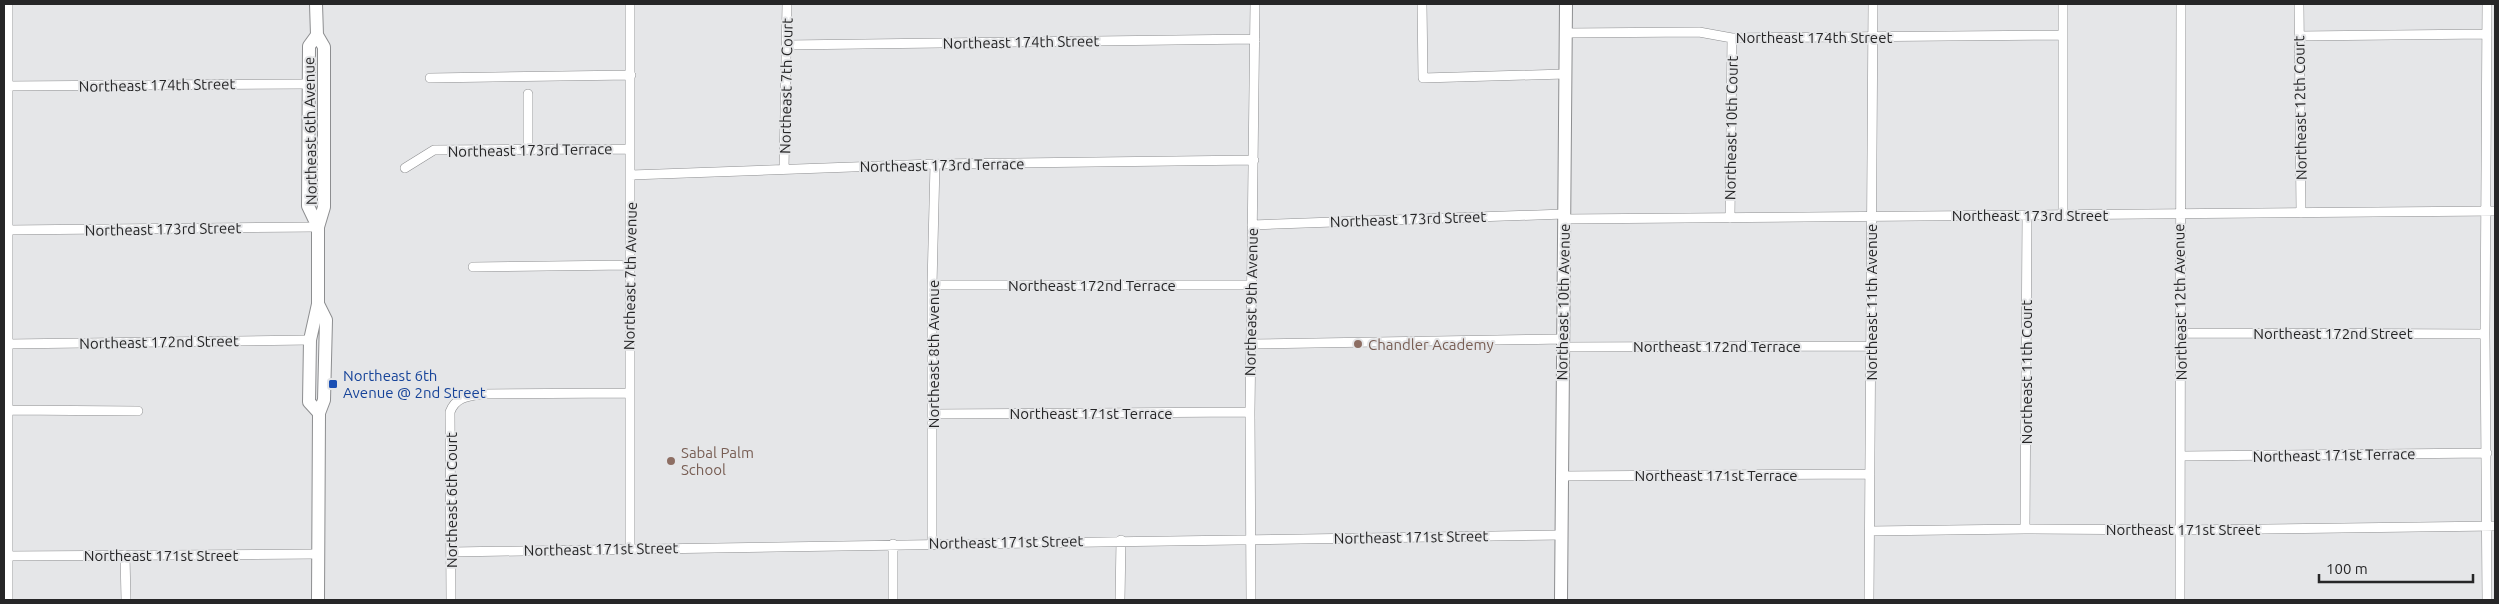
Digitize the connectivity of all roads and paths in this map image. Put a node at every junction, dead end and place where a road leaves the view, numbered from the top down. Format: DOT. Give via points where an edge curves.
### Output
graph roads {
  1 [pos="8,4"];
  2 [pos="316,4"];
  3 [pos="630,4"];
  4 [pos="787,4"];
  5 [pos="1255,4"];
  6 [pos="1422,4"];
  7 [pos="1566,4"];
  8 [pos="1872,4"];
  9 [pos="2064,4"];
  10 [pos="2181,4"];
  11 [pos="2299,4"];
  12 [pos="2487,4"];
  13 [pos="1566,33"];
  14 [pos="2487,34"];
  15 [pos="2063,35"];
  16 [pos="316,36"];
  17 [pos="2299,36"];
  18 [pos="1732,38"];
  19 [pos="1872,38"];
  20 [pos="1255,39"];
  21 [pos="787,45"];
  22 [pos="2491,58"];
  23 [pos="1565,74"];
  24 [pos="631,75"];
  25 [pos="430,78"];
  26 [pos="310,84"];
  27 [pos="5,86"];
  28 [pos="528,94"];
  29 [pos="630,148"];
  30 [pos="528,150"];
  31 [pos="1254,160"];
  32 [pos="935,164"];
  33 [pos="405,168"];
  34 [pos="784,169"];
  35 [pos="631,175"];
  36 [pos="6,206"];
  37 [pos="2491,211"];
  38 [pos="2301,213"];
  39 [pos="2180,214"];
  40 [pos="2027,215"];
  41 [pos="2063,215"];
  42 [pos="1564,216"];
  43 [pos="1871,216"];
  44 [pos="1730,218"];
  45 [pos="1252,225"];
  46 [pos="318,227"];
  47 [pos="8,230"];
  48 [pos="629,264"];
  49 [pos="473,267"];
  50 [pos="1252,285"];
  51 [pos="932,286"];
  52 [pos="318,304"];
  53 [pos="6,324"];
  54 [pos="2181,333"];
  55 [pos="2485,334"];
  56 [pos="310,340"];
  57 [pos="1563,343"];
  58 [pos="8,344"];
  59 [pos="1251,344"];
  60 [pos="1871,346"];
  61 [pos="2491,370"];
  62 [pos="629,393"];
  63 [pos="8,410"];
  64 [pos="138,411"];
  65 [pos="1250,412"];
  66 [pos="319,413"];
  67 [pos="932,414"];
  68 [pos="6,439"];
  69 [pos="2487,453"];
  70 [pos="2182,456"];
  71 [pos="1870,474"];
  72 [pos="1561,476"];
  73 [pos="2491,526"];
  74 [pos="2025,529"];
  75 [pos="2182,530"];
  76 [pos="1870,531"];
  77 [pos="1561,534"];
  78 [pos="1252,538"];
  79 [pos="1121,540"];
  80 [pos="932,543"];
  81 [pos="893,544"];
  82 [pos="630,549"];
  83 [pos="452,552"];
  84 [pos="318,554"];
  85 [pos="125,555"];
  86 [pos="6,556"];
  87 [pos="8,600"];
  88 [pos="126,600"];
  89 [pos="318,600"];
  90 [pos="451,600"];
  91 [pos="894,600"];
  92 [pos="1120,600"];
  93 [pos="1251,600"];
  94 [pos="1560,600"];
  95 [pos="1869,600"];
  96 [pos="2180,600"];
  97 [pos="2486,600"];
  1 -- 27 [label="street"];
  2 -- 16 [label="main road, Northeast 6th Avenue"];
  3 -- 24 [label="street, Northeast 7th Avenue"];
  4 -- 21 [label="street, Northeast 7th Court"];
  5 -- 20 [label="street, Northeast 9th Avenue"];
  6 -- 23 [label="street" via="1423,78"];
  7 -- 13 [label="main road, Northeast 10th Avenue"];
  8 -- 19 [label="street, Northeast 11th Avenue"];
  9 -- 15 [label="street"];
  10 -- 39 [label="street, Northeast 12th Avenue"];
  11 -- 17 [label="street, Northeast 12th Court"];
  12 -- 14 [label="street"];
  13 -- 18 [label="street, Northeast 174th Street" via="1699,32"];
  13 -- 23 [label="main road, Northeast 10th Avenue"];
  14 -- 17 [label="street"];
  14 -- 22 [label="street"];
  15 -- 19 [label="street, Northeast 174th Street"];
  15 -- 41 [label="street"];
  16 -- 26 [label="main road, Northeast 6th Avenue" via="309,46"];
  16 -- 46 [label="main road, Northeast 6th Avenue" via="324,47 324,207"];
  17 -- 38 [label="street, Northeast 12th Court"];
  18 -- 19 [label="street, Northeast 174th Street"];
  18 -- 44 [label="street, Northeast 10th Court"];
  19 -- 43 [label="street, Northeast 11th Avenue"];
  20 -- 21 [label="street, Northeast 174th Street"];
  20 -- 31 [label="street, Northeast 9th Avenue"];
  21 -- 34 [label="street, Northeast 7th Court"];
  22 -- 37 [label="street"];
  23 -- 42 [label="main road, Northeast 10th Avenue"];
  24 -- 25 [label="street"];
  24 -- 29 [label="street, Northeast 7th Avenue"];
  26 -- 27 [label="street, Northeast 174th Street"];
  26 -- 46 [label="main road, Northeast 6th Avenue" via="308,206"];
  27 -- 36 [label="street"];
  28 -- 30 [label="street"];
  29 -- 30 [label="street, Northeast 173rd Terrace"];
  29 -- 35 [label="street, Northeast 7th Avenue"];
  30 -- 33 [label="street, Northeast 173rd Terrace" via="434,150"];
  31 -- 32 [label="street, Northeast 173rd Terrace"];
  31 -- 45 [label="street, Northeast 9th Avenue"];
  32 -- 34 [label="street, Northeast 173rd Terrace"];
  32 -- 51 [label="street, Northeast 8th Avenue"];
  34 -- 35 [label="street, Northeast 173rd Terrace"];
  35 -- 48 [label="street, Northeast 7th Avenue"];
  36 -- 47 [label="street"];
  37 -- 38 [label="street, Northeast 173rd Street"];
  37 -- 55 [label="street"];
  38 -- 39 [label="street, Northeast 173rd Street"];
  39 -- 41 [label="street, Northeast 173rd Street"];
  39 -- 54 [label="street, Northeast 12th Avenue"];
  40 -- 41 [label="street, Northeast 173rd Street"];
  40 -- 43 [label="street, Northeast 173rd Street"];
  40 -- 74 [label="street, Northeast 11th Court"];
  42 -- 44 [label="street, Northeast 173rd Street"];
  42 -- 45 [label="street, Northeast 173rd Street"];
  42 -- 57 [label="main road, Northeast 10th Avenue"];
  43 -- 44 [label="street, Northeast 173rd Street"];
  43 -- 60 [label="street, Northeast 11th Avenue"];
  45 -- 50 [label="street, Northeast 9th Avenue"];
  46 -- 47 [label="street, Northeast 173rd Street"];
  46 -- 52 [label="main road, Northeast 6th Avenue"];
  47 -- 53 [label="street"];
  48 -- 49 [label="street"];
  48 -- 62 [label="street, Northeast 7th Avenue"];
  50 -- 51 [label="street, Northeast 172nd Terrace"];
  50 -- 59 [label="street, Northeast 9th Avenue"];
  51 -- 67 [label="street, Northeast 8th Avenue"];
  52 -- 56 [label="main road, Northeast 6th Avenue"];
  52 -- 66 [label="main road, Northeast 6th Avenue" via="326,320 324,400"];
  53 -- 58 [label="street"];
  54 -- 55 [label="street, Northeast 172nd Street"];
  54 -- 70 [label="street, Northeast 12th Avenue"];
  55 -- 61 [label="street"];
  56 -- 58 [label="street, Northeast 172nd Street"];
  56 -- 66 [label="main road, Northeast 6th Avenue" via="309,402"];
  57 -- 59 [label="street"];
  57 -- 60 [label="street, Northeast 172nd Terrace"];
  57 -- 72 [label="main road, Northeast 10th Avenue"];
  58 -- 63 [label="street"];
  59 -- 65 [label="street, Northeast 9th Avenue"];
  60 -- 71 [label="street, Northeast 11th Avenue"];
  61 -- 69 [label="street"];
  62 -- 82 [label="street, Northeast 7th Avenue"];
  62 -- 83 [label="street, Northeast 6th Court" via="481,394 457,401 450,412"];
  63 -- 64 [label="street"];
  63 -- 68 [label="street"];
  65 -- 67 [label="street, Northeast 171st Terrace"];
  65 -- 78 [label="street, Northeast 9th Avenue"];
  66 -- 84 [label="main road, Northeast 6th Avenue"];
  67 -- 80 [label="street, Northeast 8th Avenue"];
  68 -- 86 [label="street"];
  69 -- 70 [label="street, Northeast 171st Terrace"];
  69 -- 73 [label="street"];
  70 -- 75 [label="street, Northeast 12th Avenue"];
  71 -- 72 [label="street, Northeast 171st Terrace"];
  71 -- 76 [label="street, Northeast 11th Avenue"];
  72 -- 77 [label="main road, Northeast 10th Avenue"];
  73 -- 75 [label="street, Northeast 171st Street"];
  73 -- 97 [label="street"];
  74 -- 75 [label="street, Northeast 171st Street"];
  74 -- 76 [label="street, Northeast 171st Street"];
  75 -- 96 [label="street, Northeast 12th Avenue"];
  76 -- 95 [label="street, Northeast 11th Avenue"];
  77 -- 78 [label="street, Northeast 171st Street"];
  77 -- 94 [label="main road, Northeast 10th Avenue"];
  78 -- 79 [label="street, Northeast 171st Street"];
  78 -- 93 [label="street, Northeast 9th Avenue"];
  79 -- 80 [label="street, Northeast 171st Street"];
  79 -- 92 [label="street"];
  80 -- 81 [label="street, Northeast 171st Street"];
  81 -- 82 [label="street, Northeast 171st Street"];
  81 -- 91 [label="street"];
  82 -- 83 [label="street, Northeast 171st Street"];
  83 -- 90 [label="street, Northeast 6th Court"];
  84 -- 85 [label="street, Northeast 171st Street"];
  84 -- 89 [label="main road, Northeast 6th Avenue"];
  85 -- 86 [label="street, Northeast 171st Street"];
  85 -- 88 [label="street"];
  86 -- 87 [label="street"];
}
